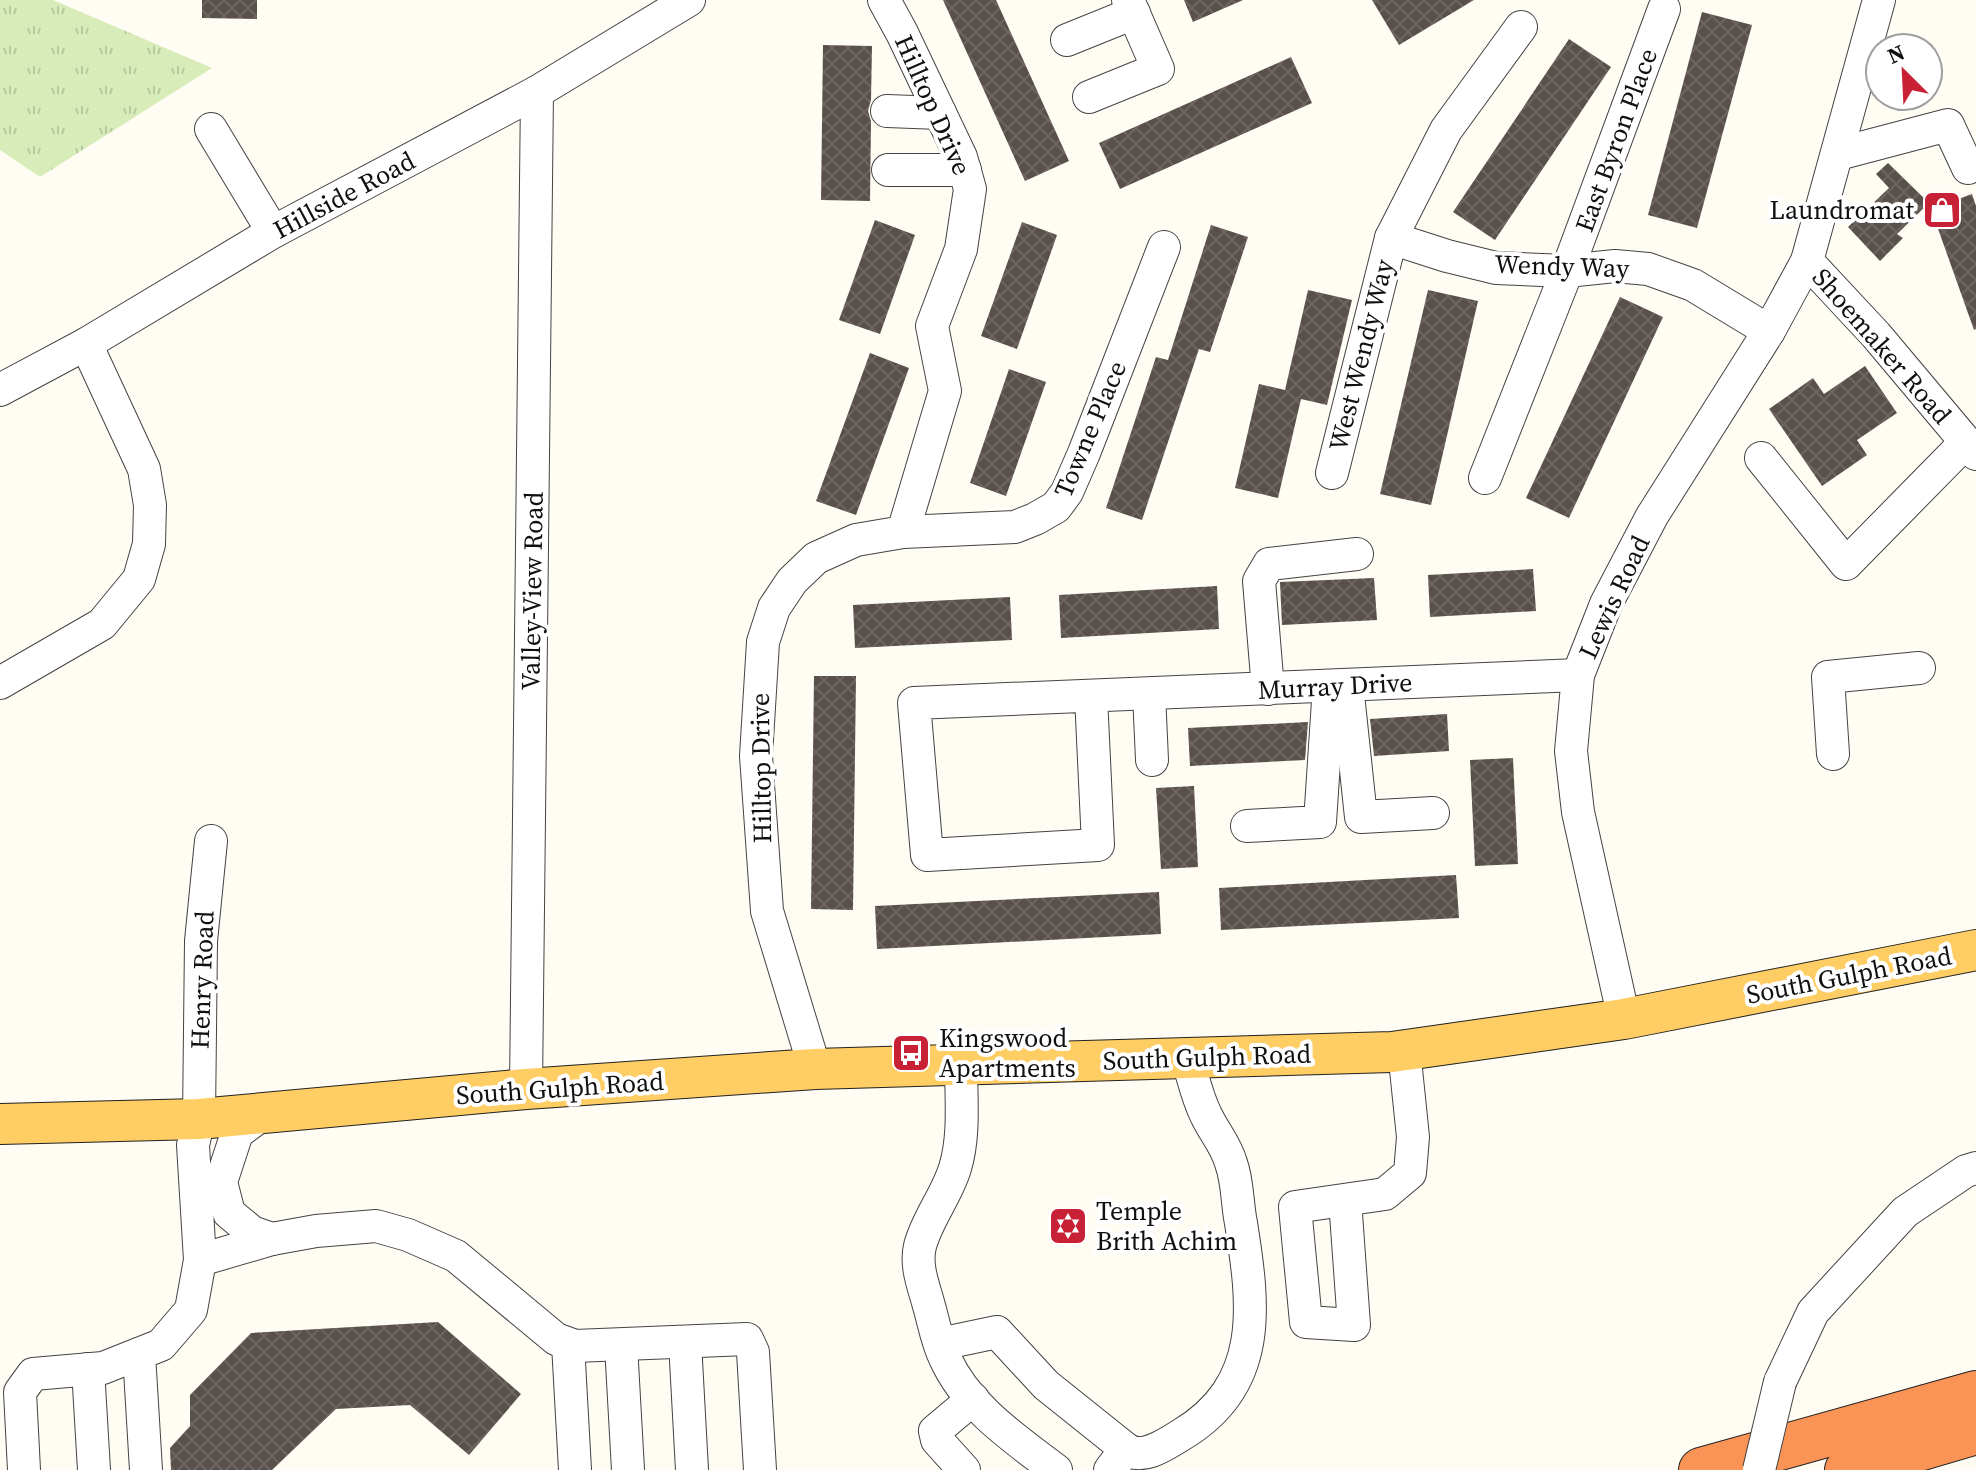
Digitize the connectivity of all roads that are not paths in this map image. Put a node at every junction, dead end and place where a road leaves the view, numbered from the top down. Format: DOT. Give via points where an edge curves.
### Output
graph roads {
  1 [pos="689,0"];
  2 [pos="884,0"];
  3 [pos="1879,0"];
  4 [pos="1131,7"];
  5 [pos="1664,9"];
  6 [pos="1521,27"];
  7 [pos="1067,40"];
  8 [pos="537,92"];
  9 [pos="1089,97"];
  10 [pos="887,111"];
  11 [pos="940,113"];
  12 [pos="211,129"];
  13 [pos="1838,154"];
  14 [pos="1968,168"];
  15 [pos="888,170"];
  16 [pos="965,170"];
  17 [pos="273,232"];
  18 [pos="1391,238"];
  19 [pos="1164,247"];
  20 [pos="1807,261"];
  21 [pos="1567,271"];
  22 [pos="1769,331"];
  23 [pos="86,344"];
  24 [pos="0,390"];
  25 [pos="1971,448"];
  26 [pos="1761,458"];
  27 [pos="1332,473"];
  28 [pos="1485,478"];
  29 [pos="903,532"];
  30 [pos="1357,554"];
  31 [pos="1919,668"];
  32 [pos="1578,675"];
  33 [pos="0,683"];
  34 [pos="1338,685"];
  35 [pos="1268,689"];
  36 [pos="1149,694"];
  37 [pos="1091,696"];
  38 [pos="1833,754"];
  39 [pos="1152,760"];
  40 [pos="1433,813"];
  41 [pos="1247,826"];
  42 [pos="211,841"];
  43 [pos="1976,950"];
  44 [pos="1624,1019"];
  45 [pos="1404,1050"];
  46 [pos="1187,1058"];
  47 [pos="961,1064"];
  48 [pos="815,1069"];
  49 [pos="526,1089"];
  50 [pos="264,1113"];
  51 [pos="199,1119"];
  52 [pos="0,1124"];
  53 [pos="1976,1168"];
  54 [pos="1345,1200"];
  55 [pos="272,1239"];
  56 [pos="200,1260"];
  57 [pos="685,1342"];
  58 [pos="568,1344"];
  59 [pos="940,1344"];
  60 [pos="621,1345"];
  61 [pos="139,1354"];
  62 [pos="88,1369"];
  63 [pos="1976,1393"];
  64 [pos="973,1399"];
  65 [pos="1976,1432"];
  66 [pos="1118,1460"];
  67 [pos="24,1470"];
  68 [pos="94,1470"];
  69 [pos="146,1470"];
  70 [pos="575,1470"];
  71 [pos="628,1470"];
  72 [pos="692,1470"];
  73 [pos="760,1470"];
  74 [pos="964,1470"];
  75 [pos="1056,1470"];
  76 [pos="1701,1470"];
  77 [pos="1759,1470"];
  78 [pos="1847,1470"];
  1 -- 8 [label="street, Hillside Road"];
  2 -- 11 [label="street, Hilltop Drive"];
  3 -- 13 [label="street, Shoemaker Road"];
  4 -- 7 [label="street"];
  4 -- 9 [label="street" via="1158,69"];
  5 -- 21 [label="street, East Byron Place"];
  6 -- 18 [label="street, West Wendy Way" via="1446,130"];
  8 -- 17 [label="street, Hillside Road"];
  8 -- 49 [label="street, Valley-View Road"];
  10 -- 11 [label="street"];
  11 -- 16 [label="street, Hilltop Drive"];
  12 -- 17 [label="street"];
  13 -- 14 [label="street" via="1948,125"];
  13 -- 20 [label="street, Shoemaker Road"];
  15 -- 16 [label="street"];
  16 -- 29 [label="street, Hilltop Drive" via="970,189 961,249 932,326 945,391"];
  17 -- 23 [label="street, Hillside Road"];
  18 -- 21 [label="street, Wendy Way" via="1496,268"];
  18 -- 27 [label="street, West Wendy Way"];
  19 -- 29 [label="street, Towne Place" via="1084,453 1056,507 1015,527"];
  20 -- 22 [label="street, Lewis Road"];
  20 -- 25 [label="street, Shoemaker Road"];
  21 -- 22 [label="street, Wendy Way" via="1648,269 1693,285"];
  21 -- 28 [label="street, East Byron Place"];
  22 -- 32 [label="street, Lewis Road" via="1652,516 1606,604"];
  23 -- 24 [label="street, Hillside Road"];
  23 -- 33 [label="street" via="144,469 149,544 139,579 102,624"];
  25 -- 26 [label="street" via="1846,564"];
  29 -- 48 [label="street, Hilltop Drive" via="856,540 816,558 774,608 763,642 756,756 767,911"];
  30 -- 35 [label="street" via="1269,564 1259,581"];
  31 -- 38 [label="street" via="1828,677"];
  32 -- 34 [label="street, Murray Drive"];
  32 -- 44 [label="street, Lewis Road" via="1571,751 1578,812"];
  34 -- 35 [label="street, Murray Drive"];
  34 -- 40 [label="street" via="1361,817"];
  34 -- 41 [label="street" via="1320,822"];
  35 -- 36 [label="street, Murray Drive"];
  36 -- 37 [label="street, Murray Drive"];
  36 -- 39 [label="street"];
  37 -- 37 [label="street, Murray Drive" via="914,703 927,855 1098,845"];
  42 -- 51 [label="street, Henry Road" via="201,941"];
  43 -- 44 [label="main road, South Gulph Road"];
  44 -- 45 [label="main road, South Gulph Road"];
  45 -- 46 [label="main road, South Gulph Road"];
  45 -- 54 [label="street" via="1413,1137 1410,1173 1385,1194"];
  46 -- 47 [label="main road, South Gulph Road"];
  46 -- 66 [label="street" via="1206,1117 1233,1168 1251,1322 1239,1372 1207,1416 1147,1453"];
  47 -- 48 [label="main road, South Gulph Road"];
  47 -- 59 [label="street" via="955,1168 918,1257"];
  48 -- 49 [label="main road, South Gulph Road"];
  49 -- 50 [label="main road, South Gulph Road"];
  50 -- 51 [label="main road, South Gulph Road"];
  50 -- 55 [label="street" via="237,1133 221,1182 229,1213 252,1232"];
  51 -- 52 [label="main road, South Gulph Road"];
  51 -- 56 [label="street, Henry Road" via="193,1145"];
  53 -- 77 [label="street, bridge" via="1905,1212 1813,1312 1780,1382"];
  55 -- 56 [label="street"];
  55 -- 58 [label="street" via="376,1226 408,1235 456,1256"];
  56 -- 61 [label="street, Henry Road" via="191,1310 161,1345"];
  57 -- 60 [label="street"];
  57 -- 72 [label="street"];
  57 -- 73 [label="street" via="747,1339 753,1352"];
  58 -- 60 [label="street"];
  58 -- 70 [label="street"];
  59 -- 64 [label="street"];
  59 -- 66 [label="street" via="997,1332"];
  60 -- 71 [label="street"];
  61 -- 62 [label="street, Henry Road"];
  61 -- 69 [label="street"];
  62 -- 67 [label="street, Henry Road" via="33,1374 20,1392"];
  62 -- 68 [label="street"];
  63 -- 76 [label="highway"];
  64 -- 74 [label="street" via="935,1431"];
  64 -- 75 [label="street"];
  65 -- 78 [label="highway"];
}
